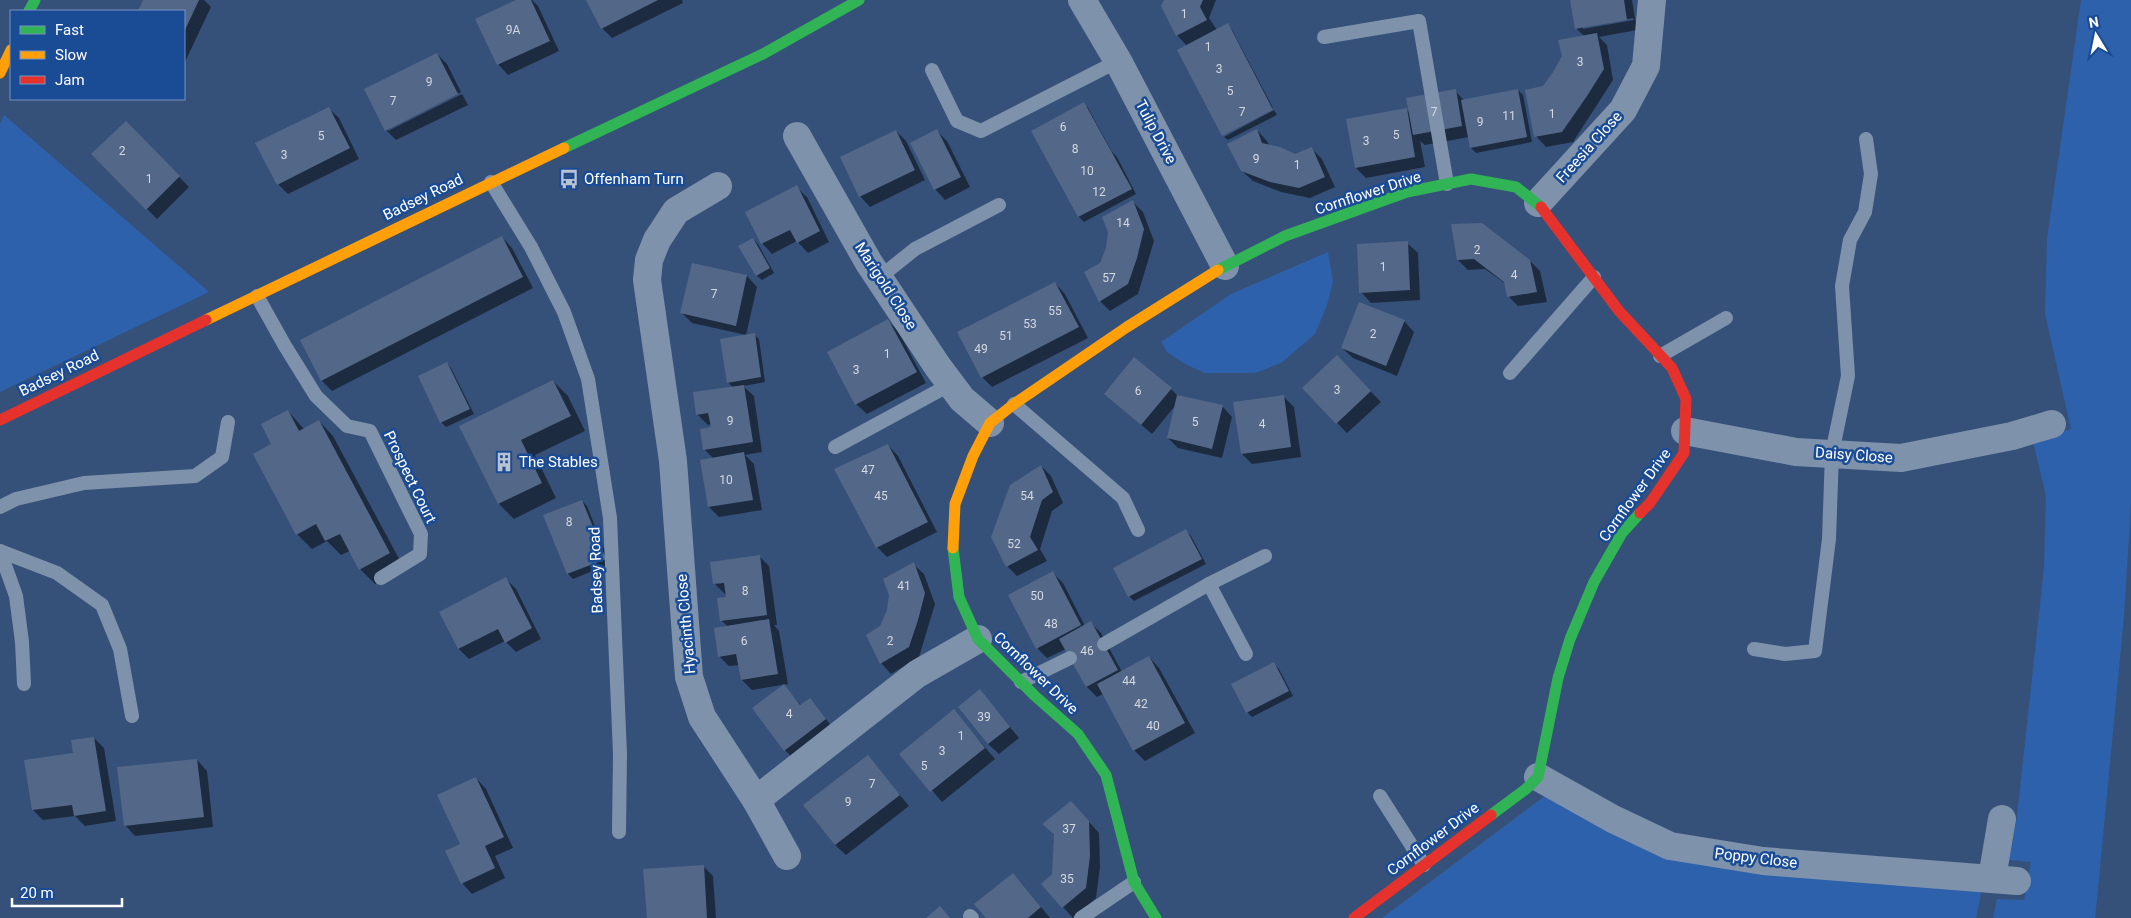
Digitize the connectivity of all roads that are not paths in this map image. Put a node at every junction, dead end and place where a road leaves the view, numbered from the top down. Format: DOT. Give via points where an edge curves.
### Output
graph roads {
  1 [pos="859,0"];
  2 [pos="1082,0"];
  3 [pos="1652,0"];
  4 [pos="1324,37"];
  5 [pos="10,52"];
  6 [pos="1118,61"];
  7 [pos="932,70"];
  8 [pos="0,74"];
  9 [pos="798,136"];
  10 [pos="1866,139"];
  11 [pos="491,182"];
  12 [pos="1447,184"];
  13 [pos="718,186"];
  14 [pos="1538,203"];
  15 [pos="998,206"];
  16 [pos="1226,266"];
  17 [pos="880,277"];
  18 [pos="1594,277"];
  19 [pos="258,296"];
  20 [pos="1726,318"];
  21 [pos="1660,356"];
  22 [pos="1510,373"];
  23 [pos="951,384"];
  24 [pos="1014,404"];
  25 [pos="0,420"];
  26 [pos="228,422"];
  27 [pos="990,423"];
  28 [pos="2052,424"];
  29 [pos="1685,431"];
  30 [pos="835,447"];
  31 [pos="1832,453"];
  32 [pos="0,508"];
  33 [pos="1138,530"];
  34 [pos="1265,556"];
  35 [pos="381,578"];
  36 [pos="1208,584"];
  37 [pos="978,639"];
  38 [pos="1104,644"];
  39 [pos="1754,649"];
  40 [pos="1246,654"];
  41 [pos="1070,658"];
  42 [pos="1021,682"];
  43 [pos="24,684"];
  44 [pos="132,716"];
  45 [pos="1538,777"];
  46 [pos="1380,796"];
  47 [pos="756,800"];
  48 [pos="2002,819"];
  49 [pos="619,832"];
  50 [pos="787,856"];
  51 [pos="1424,864"];
  52 [pos="1134,882"];
  53 [pos="1082,918"];
  54 [pos="1156,918"];
  55 [pos="1354,918"];
  1 -- 11 [label="street, Badsey Road" via="763,54"];
  2 -- 6 [label="street, Tulip Drive"];
  3 -- 14 [label="street, Freesia Close" via="1646,66 1623,110"];
  4 -- 12 [label="lane" via="1419,21"];
  5 -- 8 [label="street"];
  6 -- 7 [label="lane" via="981,132 957,121"];
  6 -- 16 [label="street, Tulip Drive"];
  9 -- 17 [label="street, Marigold Close"];
  10 -- 31 [label="lane" via="1871,174 1866,212 1850,240 1842,286 1848,376"];
  11 -- 19 [label="street, Badsey Road"];
  11 -- 49 [label="lane, Badsey Road" via="531,247 564,312 588,379 610,518 620,754"];
  12 -- 14 [label="street, Cornflower Drive" via="1471,179 1516,187"];
  12 -- 16 [label="street, Cornflower Drive" via="1408,192 1284,236"];
  13 -- 47 [label="street, Hyacinth Close" via="676,211 657,240 649,260 647,280 672,461 689,677 702,716"];
  14 -- 18 [label="street, Cornflower Drive"];
  15 -- 17 [label="lane" via="915,249"];
  16 -- 24 [label="street, Cornflower Drive" via="1127,327"];
  17 -- 23 [label="street, Marigold Close"];
  18 -- 21 [label="street, Cornflower Drive" via="1619,311"];
  18 -- 22 [label="lane"];
  19 -- 25 [label="street, Badsey Road"];
  19 -- 35 [label="lane, Prospect Court" via="316,396 347,426 370,431 421,534 420,554"];
  20 -- 21 [label="lane"];
  21 -- 29 [label="street, Cornflower Drive" via="1672,368 1686,399"];
  23 -- 27 [label="street, Marigold Close" via="962,399"];
  23 -- 30 [label="lane"];
  24 -- 27 [label="street, Cornflower Drive"];
  24 -- 33 [label="lane" via="1123,498"];
  26 -- 32 [label="lane" via="222,457 195,476 84,483 16,499"];
  27 -- 37 [label="street, Cornflower Drive" via="973,456 956,504 953,551 959,597"];
  28 -- 31 [label="street, Daisy Close" via="2012,436 1901,458"];
  29 -- 31 [label="street, Daisy Close" via="1796,452"];
  29 -- 45 [label="street, Cornflower Drive" via="1684,453 1650,503 1622,533 1594,582 1558,678"];
  31 -- 39 [label="lane" via="1829,540 1815,651 1785,654"];
  34 -- 36 [label="lane"];
  36 -- 38 [label="lane"];
  36 -- 40 [label="lane"];
  37 -- 42 [label="street, Cornflower Drive"];
  37 -- 47 [label="street" via="917,674"];
  41 -- 42 [label="lane"];
  42 -- 52 [label="street, Cornflower Drive" via="1078,734 1106,775"];
  43 -- 44 [label="lane" via="16,596 0,551 57,573 102,605 120,649"];
  45 -- 48 [label="street, Poppy Close" via="1670,846 1763,861 2004,879"];
  45 -- 51 [label="street, Cornflower Drive"];
  46 -- 51 [label="lane"];
  47 -- 50 [label="street, Hyacinth Close"];
  51 -- 55 [label="street, Cornflower Drive"];
  52 -- 53 [label="lane"];
  52 -- 54 [label="street, Cornflower Drive"];
}
